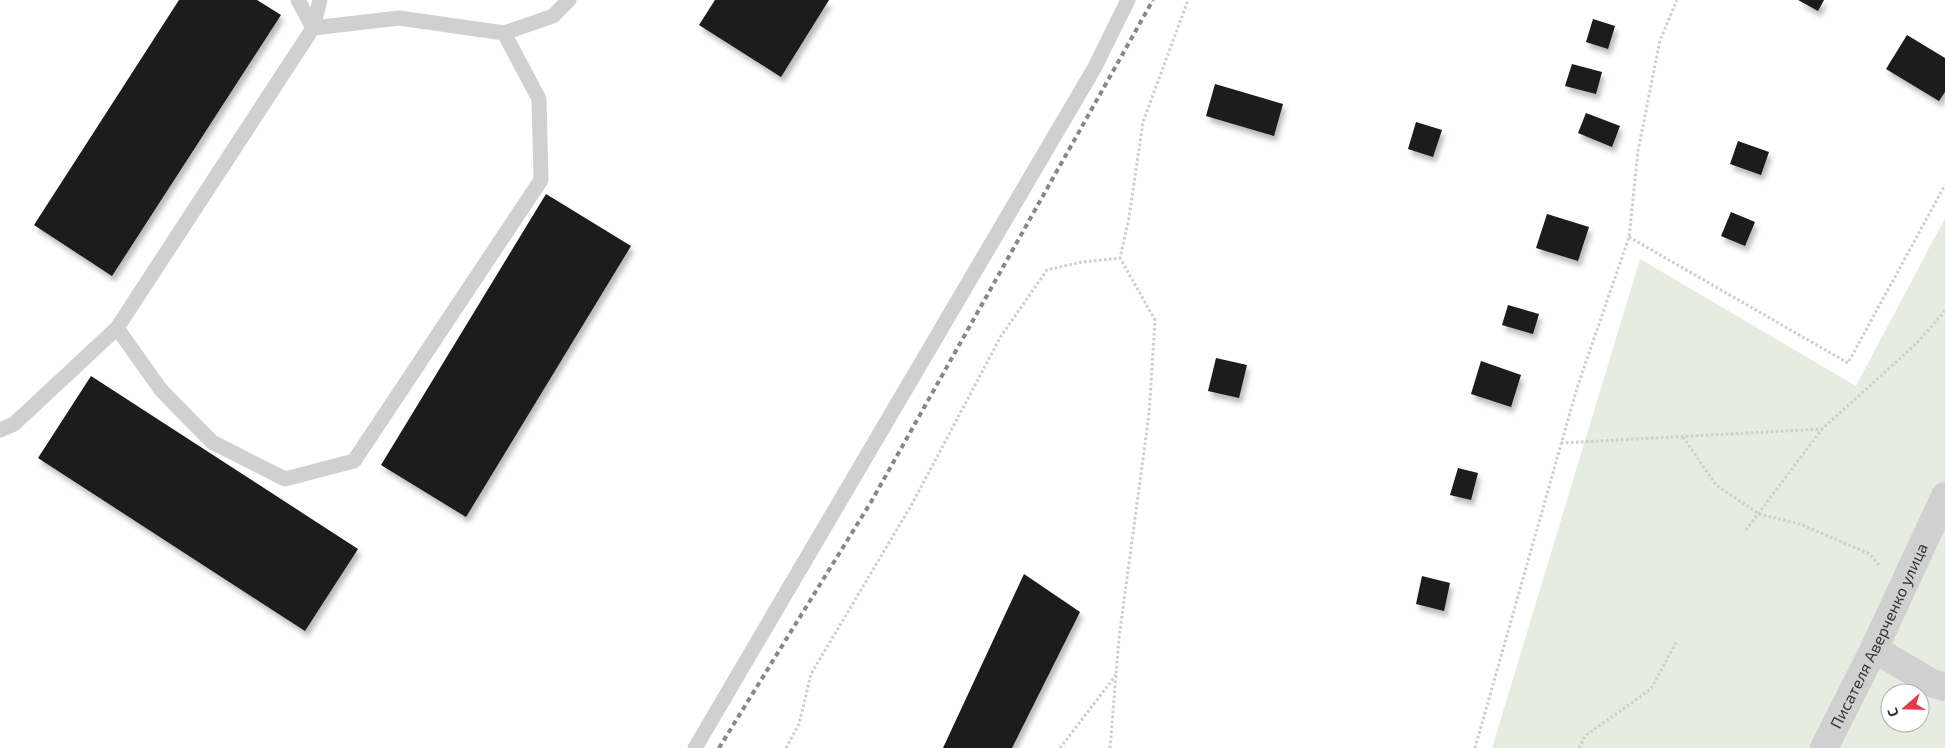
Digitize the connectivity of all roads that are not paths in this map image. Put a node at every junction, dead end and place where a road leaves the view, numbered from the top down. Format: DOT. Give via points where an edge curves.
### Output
graph roads {
  1 [pos="298,0"];
  2 [pos="320,0"];
  3 [pos="569,0"];
  4 [pos="1128,0"];
  5 [pos="313,28"];
  6 [pos="504,33"];
  7 [pos="117,328"];
  8 [pos="0,430"];
  9 [pos="1945,496"];
  10 [pos="1874,649"];
  11 [pos="1945,687"];
  12 [pos="694,748"];
  13 [pos="1824,748"];
  1 -- 5 [label="lane"];
  2 -- 5 [label="lane"];
  3 -- 6 [label="lane" via="553,16"];
  4 -- 12 [label="lane" via="1095,67"];
  5 -- 6 [label="lane" via="399,18"];
  5 -- 7 [label="lane"];
  6 -- 7 [label="lane" via="538,99 540,180 354,460 285,479 212,442 161,390"];
  7 -- 8 [label="lane" via="14,424"];
  9 -- 10 [label="street, Писателя Аверченко улица"];
  10 -- 11 [label="street" via="1932,683"];
  10 -- 13 [label="street, Писателя Аверченко улица"];
}
